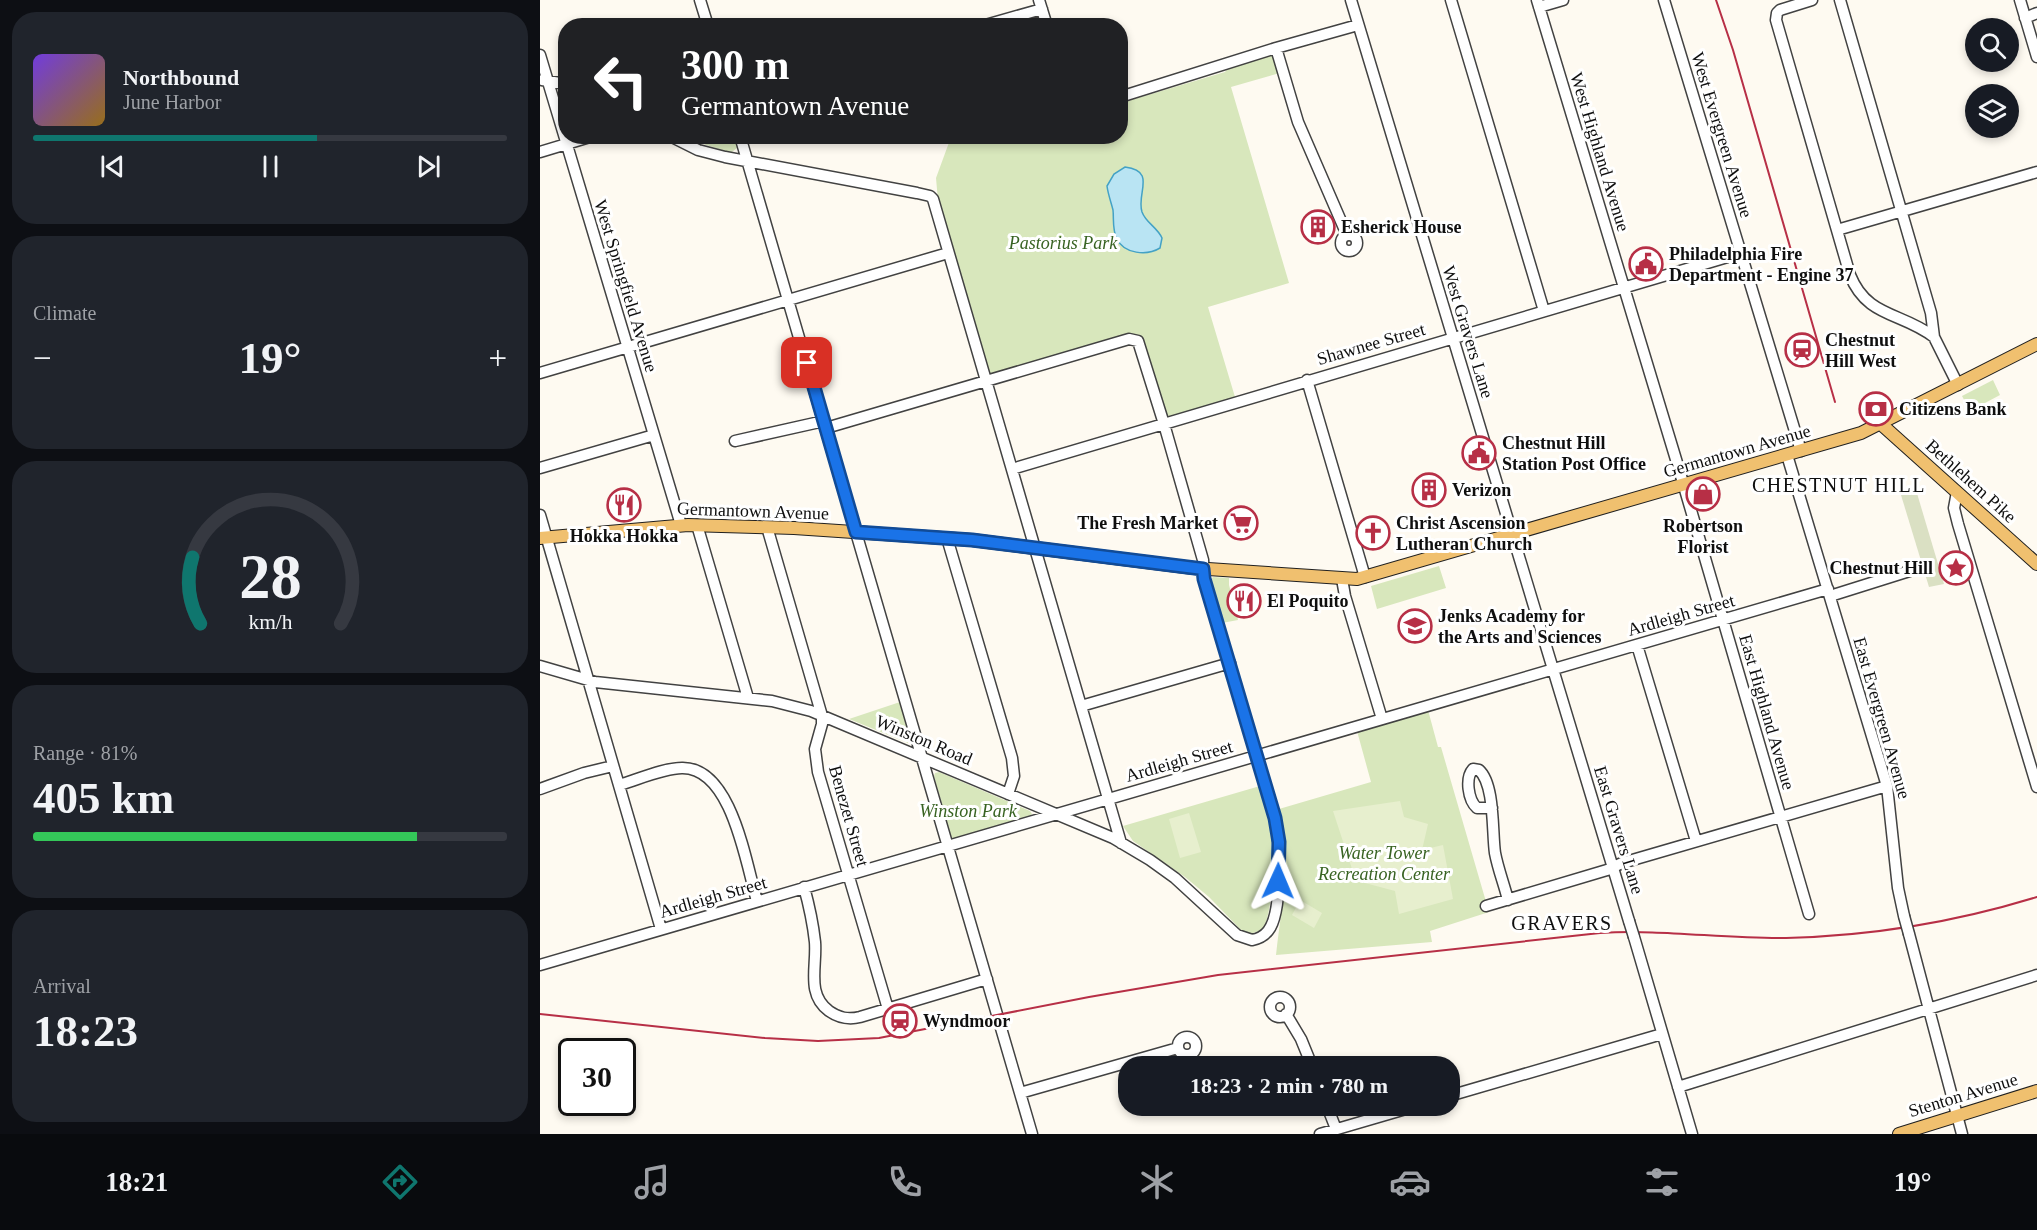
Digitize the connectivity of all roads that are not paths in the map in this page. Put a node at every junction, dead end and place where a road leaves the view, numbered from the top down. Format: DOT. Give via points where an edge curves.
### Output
graph roads {
  1 [pos="700,0"];
  2 [pos="1351,0"];
  3 [pos="1451,0"];
  4 [pos="1563,0"];
  5 [pos="1664,0"];
  6 [pos="1812,0"];
  7 [pos="1840,0"];
  8 [pos="2020,0"];
  9 [pos="1041,4"];
  10 [pos="1538,4"];
  11 [pos="2037,13"];
  12 [pos="706,18"];
  13 [pos="1003,18"];
  14 [pos="2025,18"];
  15 [pos="1358,25"];
  16 [pos="1276,48"];
  17 [pos="540,55"];
  18 [pos="2037,57"];
  19 [pos="543,80"];
  20 [pos="558,83"];
  21 [pos="1128,95"];
  22 [pos="558,122"];
  23 [pos="566,144"];
  24 [pos="686,144"];
  25 [pos="743,144"];
  26 [pos="540,152"];
  27 [pos="748,163"];
  28 [pos="2037,171"];
  29 [pos="1901,211"];
  30 [pos="1837,230"];
  31 [pos="1347,235"];
  32 [pos="948,253"];
  33 [pos="1741,253"];
  34 [pos="1624,288"];
  35 [pos="789,300"];
  36 [pos="1544,311"];
  37 [pos="1934,337"];
  38 [pos="1453,338"];
  39 [pos="2037,344"];
  40 [pos="628,347"];
  41 [pos="540,373"];
  42 [pos="1307,380"];
  43 [pos="986,381"];
  44 [pos="1958,385"];
  45 [pos="1164,424"];
  46 [pos="1881,424"];
  47 [pos="825,425"];
  48 [pos="654,435"];
  49 [pos="735,441"];
  50 [pos="1800,451"];
  51 [pos="1788,455"];
  52 [pos="540,468"];
  53 [pos="1012,469"];
  54 [pos="1684,485"];
  55 [pos="1957,492"];
  56 [pos="540,515"];
  57 [pos="681,525"];
  58 [pos="697,525"];
  59 [pos="767,527"];
  60 [pos="856,532"];
  61 [pos="1513,535"];
  62 [pos="543,538"];
  63 [pos="947,538"];
  64 [pos="1034,547"];
  65 [pos="2037,564"];
  66 [pos="1919,568"];
  67 [pos="1203,569"];
  68 [pos="1365,577"];
  69 [pos="1342,579"];
  70 [pos="1829,592"];
  71 [pos="1723,620"];
  72 [pos="1637,645"];
  73 [pos="1230,663"];
  74 [pos="540,666"];
  75 [pos="1553,669"];
  76 [pos="588,680"];
  77 [pos="748,698"];
  78 [pos="1081,706"];
  79 [pos="822,716"];
  80 [pos="1382,719"];
  81 [pos="1257,755"];
  82 [pos="922,758"];
  83 [pos="613,766"];
  84 [pos="619,785"];
  85 [pos="1887,786"];
  86 [pos="2037,787"];
  87 [pos="540,789"];
  88 [pos="1008,794"];
  89 [pos="1108,799"];
  90 [pos="1492,808"];
  91 [pos="1057,813"];
  92 [pos="1780,817"];
  93 [pos="1696,842"];
  94 [pos="1121,843"];
  95 [pos="948,846"];
  96 [pos="1613,867"];
  97 [pos="848,875"];
  98 [pos="804,887"];
  99 [pos="1508,900"];
  100 [pos="757,901"];
  101 [pos="1486,906"];
  102 [pos="1809,914"];
  103 [pos="661,929"];
  104 [pos="540,964"];
  105 [pos="2037,975"];
  106 [pos="987,980"];
  107 [pos="1929,1008"];
  108 [pos="888,1009"];
  109 [pos="1286,1014"];
  110 [pos="1662,1034"];
  111 [pos="1178,1048"];
  112 [pos="1308,1056"];
  113 [pos="1678,1087"];
  114 [pos="2037,1091"];
  115 [pos="1020,1093"];
  116 [pos="1460,1093"];
  117 [pos="1332,1116"];
  118 [pos="1380,1116"];
  119 [pos="1958,1116"];
  120 [pos="1336,1128"];
  121 [pos="1032,1134"];
  122 [pos="1320,1134"];
  123 [pos="1692,1134"];
  124 [pos="1899,1134"];
  125 [pos="1962,1134"];
  1 -- 12 [label="street"];
  2 -- 15 [label="street, West Gravers Lane"];
  3 -- 36 [label="street"];
  4 -- 10 [label="street"];
  5 -- 33 [label="street, West Evergreen Avenue"];
  6 -- 30 [label="street" via="1783,9 1776,20"];
  7 -- 29 [label="street"];
  8 -- 14 [label="street"];
  9 -- 13 [label="street"];
  10 -- 34 [label="street, West Highland Avenue"];
  11 -- 14 [label="street"];
  14 -- 18 [label="street"];
  15 -- 16 [label="street"];
  15 -- 38 [label="street, West Gravers Lane"];
  16 -- 21 [label="street"];
  16 -- 31 [label="street" via="1298,122"];
  17 -- 19 [label="street, West Springfield Avenue"];
  19 -- 20 [label="street"];
  19 -- 22 [label="street, West Springfield Avenue"];
  23 -- 26 [label="street"];
  23 -- 40 [label="street, West Springfield Avenue"];
  24 -- 27 [label="street"];
  25 -- 27 [label="street"];
  27 -- 32 [label="street" via="930,196"];
  27 -- 35 [label="street"];
  28 -- 29 [label="street"];
  29 -- 30 [label="street"];
  29 -- 37 [label="street"];
  30 -- 37 [label="street" via="1850,275 1861,296 1876,309"];
  32 -- 35 [label="street"];
  32 -- 43 [label="street"];
  33 -- 34 [label="street, Shawnee Street"];
  33 -- 50 [label="street, West Evergreen Avenue"];
  34 -- 36 [label="street, Shawnee Street"];
  34 -- 54 [label="street, West Highland Avenue"];
  35 -- 40 [label="street"];
  35 -- 47 [label="street"];
  36 -- 38 [label="street, Shawnee Street"];
  37 -- 44 [label="street"];
  38 -- 42 [label="street, Shawnee Street"];
  38 -- 61 [label="street, West Gravers Lane"];
  39 -- 44 [label="main road, Germantown Avenue"];
  40 -- 41 [label="street"];
  40 -- 48 [label="street, West Springfield Avenue"];
  42 -- 45 [label="street, Shawnee Street"];
  42 -- 68 [label="street"];
  43 -- 45 [label="street" via="1137,339"];
  43 -- 47 [label="street"];
  43 -- 53 [label="street"];
  44 -- 46 [label="main road, Germantown Avenue"];
  45 -- 53 [label="street, Shawnee Street"];
  45 -- 67 [label="street"];
  46 -- 50 [label="main road, Germantown Avenue"];
  46 -- 55 [label="main road, Bethlehem Pike"];
  47 -- 49 [label="street"];
  47 -- 60 [label="street"];
  48 -- 52 [label="street"];
  48 -- 57 [label="street, West Springfield Avenue"];
  50 -- 51 [label="main road, Germantown Avenue"];
  51 -- 54 [label="main road, Germantown Avenue"];
  51 -- 70 [label="street, East Evergreen Avenue"];
  53 -- 64 [label="street"];
  54 -- 61 [label="main road, Germantown Avenue"];
  54 -- 71 [label="street, East Highland Avenue"];
  55 -- 65 [label="main road, Bethlehem Pike"];
  55 -- 86 [label="street" via="1954,508 1958,524"];
  56 -- 62 [label="street"];
  57 -- 58 [label="main road, Germantown Avenue"];
  57 -- 62 [label="main road, Germantown Avenue"];
  58 -- 59 [label="main road, Germantown Avenue"];
  58 -- 77 [label="street"];
  59 -- 60 [label="main road, Germantown Avenue"];
  59 -- 79 [label="street, Benezet Street"];
  60 -- 63 [label="main road, Germantown Avenue"];
  60 -- 82 [label="street"];
  61 -- 68 [label="main road, Germantown Avenue"];
  61 -- 75 [label="street, East Gravers Lane"];
  62 -- 76 [label="street"];
  63 -- 64 [label="main road, Germantown Avenue"];
  63 -- 88 [label="street" via="1012,758 1014,776"];
  64 -- 67 [label="main road, Germantown Avenue"];
  64 -- 78 [label="street"];
  66 -- 70 [label="street, Ardleigh Street"];
  67 -- 69 [label="main road, Germantown Avenue"];
  67 -- 73 [label="street"];
  68 -- 69 [label="main road, Germantown Avenue"];
  69 -- 80 [label="street"];
  70 -- 71 [label="street, Ardleigh Street"];
  70 -- 85 [label="street, East Evergreen Avenue"];
  71 -- 72 [label="street, Ardleigh Street"];
  71 -- 92 [label="street, East Highland Avenue"];
  72 -- 75 [label="street, Ardleigh Street"];
  72 -- 93 [label="street"];
  73 -- 78 [label="street"];
  73 -- 81 [label="street"];
  74 -- 76 [label="street, Winston Road"];
  75 -- 80 [label="street, Ardleigh Street"];
  75 -- 96 [label="street, East Gravers Lane"];
  76 -- 77 [label="street, Winston Road"];
  76 -- 83 [label="street"];
  77 -- 79 [label="street, Winston Road" via="782,703"];
  78 -- 89 [label="street"];
  79 -- 82 [label="street, Winston Road"];
  79 -- 97 [label="street, Benezet Street" via="816,763"];
  80 -- 81 [label="street, Ardleigh Street"];
  81 -- 89 [label="street, Ardleigh Street"];
  81 -- 94 [label="street, Winston Road" via="1275,818 1279,858 1274,920 1266,934 1257,939 1237,935 1181,883"];
  82 -- 88 [label="street, Winston Road"];
  82 -- 95 [label="street"];
  83 -- 84 [label="street"];
  83 -- 87 [label="street"];
  84 -- 100 [label="street" via="678,768 709,777 729,807"];
  84 -- 103 [label="street"];
  85 -- 92 [label="street"];
  85 -- 107 [label="street, East Evergreen Avenue, bridge" via="1898,888"];
  88 -- 91 [label="street, Winston Road"];
  89 -- 91 [label="street, Ardleigh Street"];
  89 -- 94 [label="street"];
  90 -- 99 [label="street" via="1496,857"];
  91 -- 94 [label="street, Winston Road"];
  91 -- 95 [label="street, Ardleigh Street"];
  92 -- 93 [label="street"];
  92 -- 102 [label="street, East Highland Avenue"];
  93 -- 96 [label="street"];
  95 -- 97 [label="street, Ardleigh Street"];
  95 -- 106 [label="street"];
  96 -- 99 [label="street"];
  96 -- 110 [label="street, East Gravers Lane, bridge"];
  97 -- 98 [label="street, Ardleigh Street"];
  97 -- 108 [label="street, Benezet Street"];
  98 -- 100 [label="street, Ardleigh Street"];
  98 -- 108 [label="street" via="815,940 815,993 819,1002 848,1019"];
  99 -- 101 [label="street"];
  100 -- 103 [label="street, Ardleigh Street"];
  103 -- 104 [label="street, Ardleigh Street"];
  105 -- 107 [label="street"];
  106 -- 108 [label="street"];
  106 -- 115 [label="street"];
  107 -- 113 [label="street"];
  107 -- 119 [label="street, East Evergreen Avenue"];
  109 -- 112 [label="street"];
  110 -- 113 [label="street, East Gravers Lane"];
  110 -- 116 [label="street"];
  111 -- 115 [label="street"];
  113 -- 123 [label="street, East Gravers Lane"];
  114 -- 119 [label="main road, Stenton Avenue"];
  115 -- 121 [label="street"];
  117 -- 120 [label="street"];
  118 -- 120 [label="street"];
  119 -- 124 [label="main road, Stenton Avenue"];
  119 -- 125 [label="street, East Evergreen Avenue"];
  120 -- 122 [label="street"];
}
